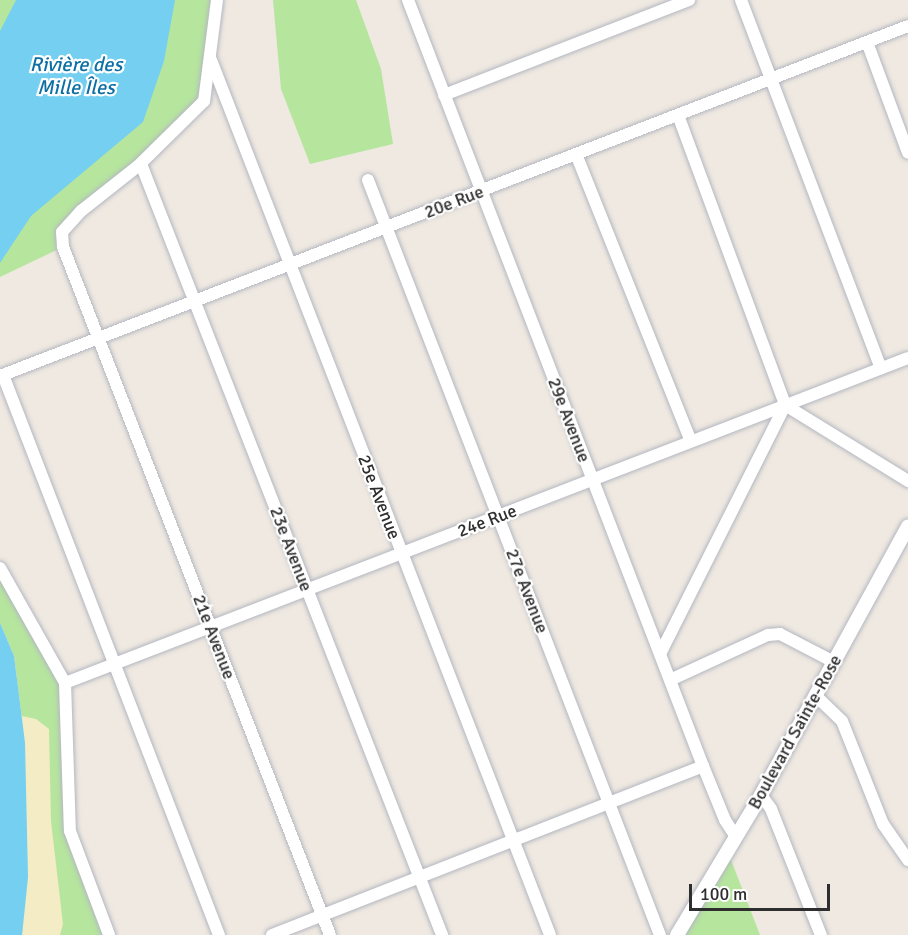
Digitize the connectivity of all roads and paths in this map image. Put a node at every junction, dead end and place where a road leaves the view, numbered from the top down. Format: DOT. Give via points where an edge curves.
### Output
graph roads {
  1 [pos="217,0"];
  2 [pos="408,0"];
  3 [pos="688,0"];
  4 [pos="741,0"];
  5 [pos="908,26"];
  6 [pos="867,42"];
  7 [pos="211,59"];
  8 [pos="771,79"];
  9 [pos="444,94"];
  10 [pos="678,115"];
  11 [pos="908,153"];
  12 [pos="576,154"];
  13 [pos="141,164"];
  14 [pos="368,180"];
  15 [pos="481,191"];
  16 [pos="388,227"];
  17 [pos="290,265"];
  18 [pos="195,302"];
  19 [pos="99,339"];
  20 [pos="908,358"];
  21 [pos="881,368"];
  22 [pos="2,375"];
  23 [pos="785,405"];
  24 [pos="691,441"];
  25 [pos="592,480"];
  26 [pos="908,481"];
  27 [pos="498,516"];
  28 [pos="908,528"];
  29 [pos="401,554"];
  30 [pos="0,568"];
  31 [pos="307,590"];
  32 [pos="211,627"];
  33 [pos="660,654"];
  34 [pos="834,662"];
  35 [pos="115,664"];
  36 [pos="670,680"];
  37 [pos="65,683"];
  38 [pos="815,695"];
  39 [pos="703,766"];
  40 [pos="761,795"];
  41 [pos="608,803"];
  42 [pos="736,837"];
  43 [pos="514,840"];
  44 [pos="908,860"];
  45 [pos="419,877"];
  46 [pos="323,915"];
  47 [pos="109,935"];
  48 [pos="219,935"];
  49 [pos="272,935"];
  50 [pos="330,935"];
  51 [pos="442,935"];
  52 [pos="550,935"];
  53 [pos="660,935"];
  54 [pos="677,935"];
  55 [pos="821,935"];
  1 -- 7 [label="street"];
  2 -- 9 [label="street, 29e Avenue"];
  3 -- 9 [label="street"];
  4 -- 8 [label="street"];
  5 -- 6 [label="street, 20e Rue"];
  6 -- 8 [label="street, 20e Rue"];
  6 -- 11 [label="street"];
  7 -- 13 [label="street" via="204,100"];
  7 -- 17 [label="street, 25e Avenue"];
  8 -- 10 [label="street, 20e Rue"];
  8 -- 21 [label="street"];
  9 -- 15 [label="street, 29e Avenue"];
  10 -- 12 [label="street, 20e Rue"];
  10 -- 23 [label="street"];
  12 -- 15 [label="street, 20e Rue"];
  12 -- 24 [label="street"];
  13 -- 18 [label="street, 23e Avenue"];
  13 -- 19 [label="street, 21e Avenue" via="62,232 63,247"];
  14 -- 16 [label="street, 27e Avenue"];
  15 -- 16 [label="street, 20e Rue"];
  15 -- 25 [label="street, 29e Avenue"];
  16 -- 17 [label="street, 20e Rue"];
  16 -- 27 [label="street, 27e Avenue"];
  17 -- 18 [label="street, 20e Rue"];
  17 -- 29 [label="street, 25e Avenue"];
  18 -- 19 [label="street, 20e Rue"];
  18 -- 31 [label="street, 23e Avenue"];
  19 -- 22 [label="street, 20e Rue"];
  19 -- 32 [label="street, 21e Avenue"];
  20 -- 21 [label="street, 24e Rue"];
  21 -- 23 [label="street, 24e Rue"];
  22 -- 35 [label="street"];
  23 -- 24 [label="street, 24e Rue"];
  23 -- 26 [label="street"];
  23 -- 33 [label="street"];
  24 -- 25 [label="street, 24e Rue"];
  25 -- 27 [label="street, 24e Rue"];
  25 -- 33 [label="street, 29e Avenue"];
  27 -- 29 [label="street, 24e Rue"];
  27 -- 41 [label="street, 27e Avenue"];
  28 -- 34 [label="street, Boulevard Sainte-Rose"];
  29 -- 31 [label="street, 24e Rue"];
  29 -- 43 [label="street, 25e Avenue"];
  30 -- 37 [label="street"];
  31 -- 32 [label="street, 24e Rue"];
  31 -- 45 [label="street, 23e Avenue"];
  32 -- 35 [label="street, 24e Rue"];
  32 -- 46 [label="street, 21e Avenue"];
  33 -- 36 [label="street, 29e Avenue"];
  34 -- 36 [label="street" via="780,634 768,634"];
  34 -- 38 [label="street, Boulevard Sainte-Rose"];
  35 -- 37 [label="street, 24e Rue"];
  35 -- 48 [label="street"];
  36 -- 39 [label="street, 29e Avenue"];
  37 -- 47 [label="street" via="70,831"];
  38 -- 40 [label="street, Boulevard Sainte-Rose"];
  38 -- 44 [label="street" via="842,721 886,831"];
  39 -- 41 [label="street"];
  39 -- 42 [label="street, 29e Avenue" via="724,820"];
  40 -- 42 [label="street, Boulevard Sainte-Rose"];
  40 -- 55 [label="street" via="774,815"];
  41 -- 43 [label="street"];
  41 -- 53 [label="street, 27e Avenue"];
  42 -- 54 [label="street, Boulevard Sainte-Rose"];
  43 -- 45 [label="street"];
  43 -- 52 [label="street, 25e Avenue"];
  45 -- 46 [label="street"];
  45 -- 51 [label="street, 23e Avenue"];
  46 -- 49 [label="street"];
  46 -- 50 [label="street, 21e Avenue"];
}
